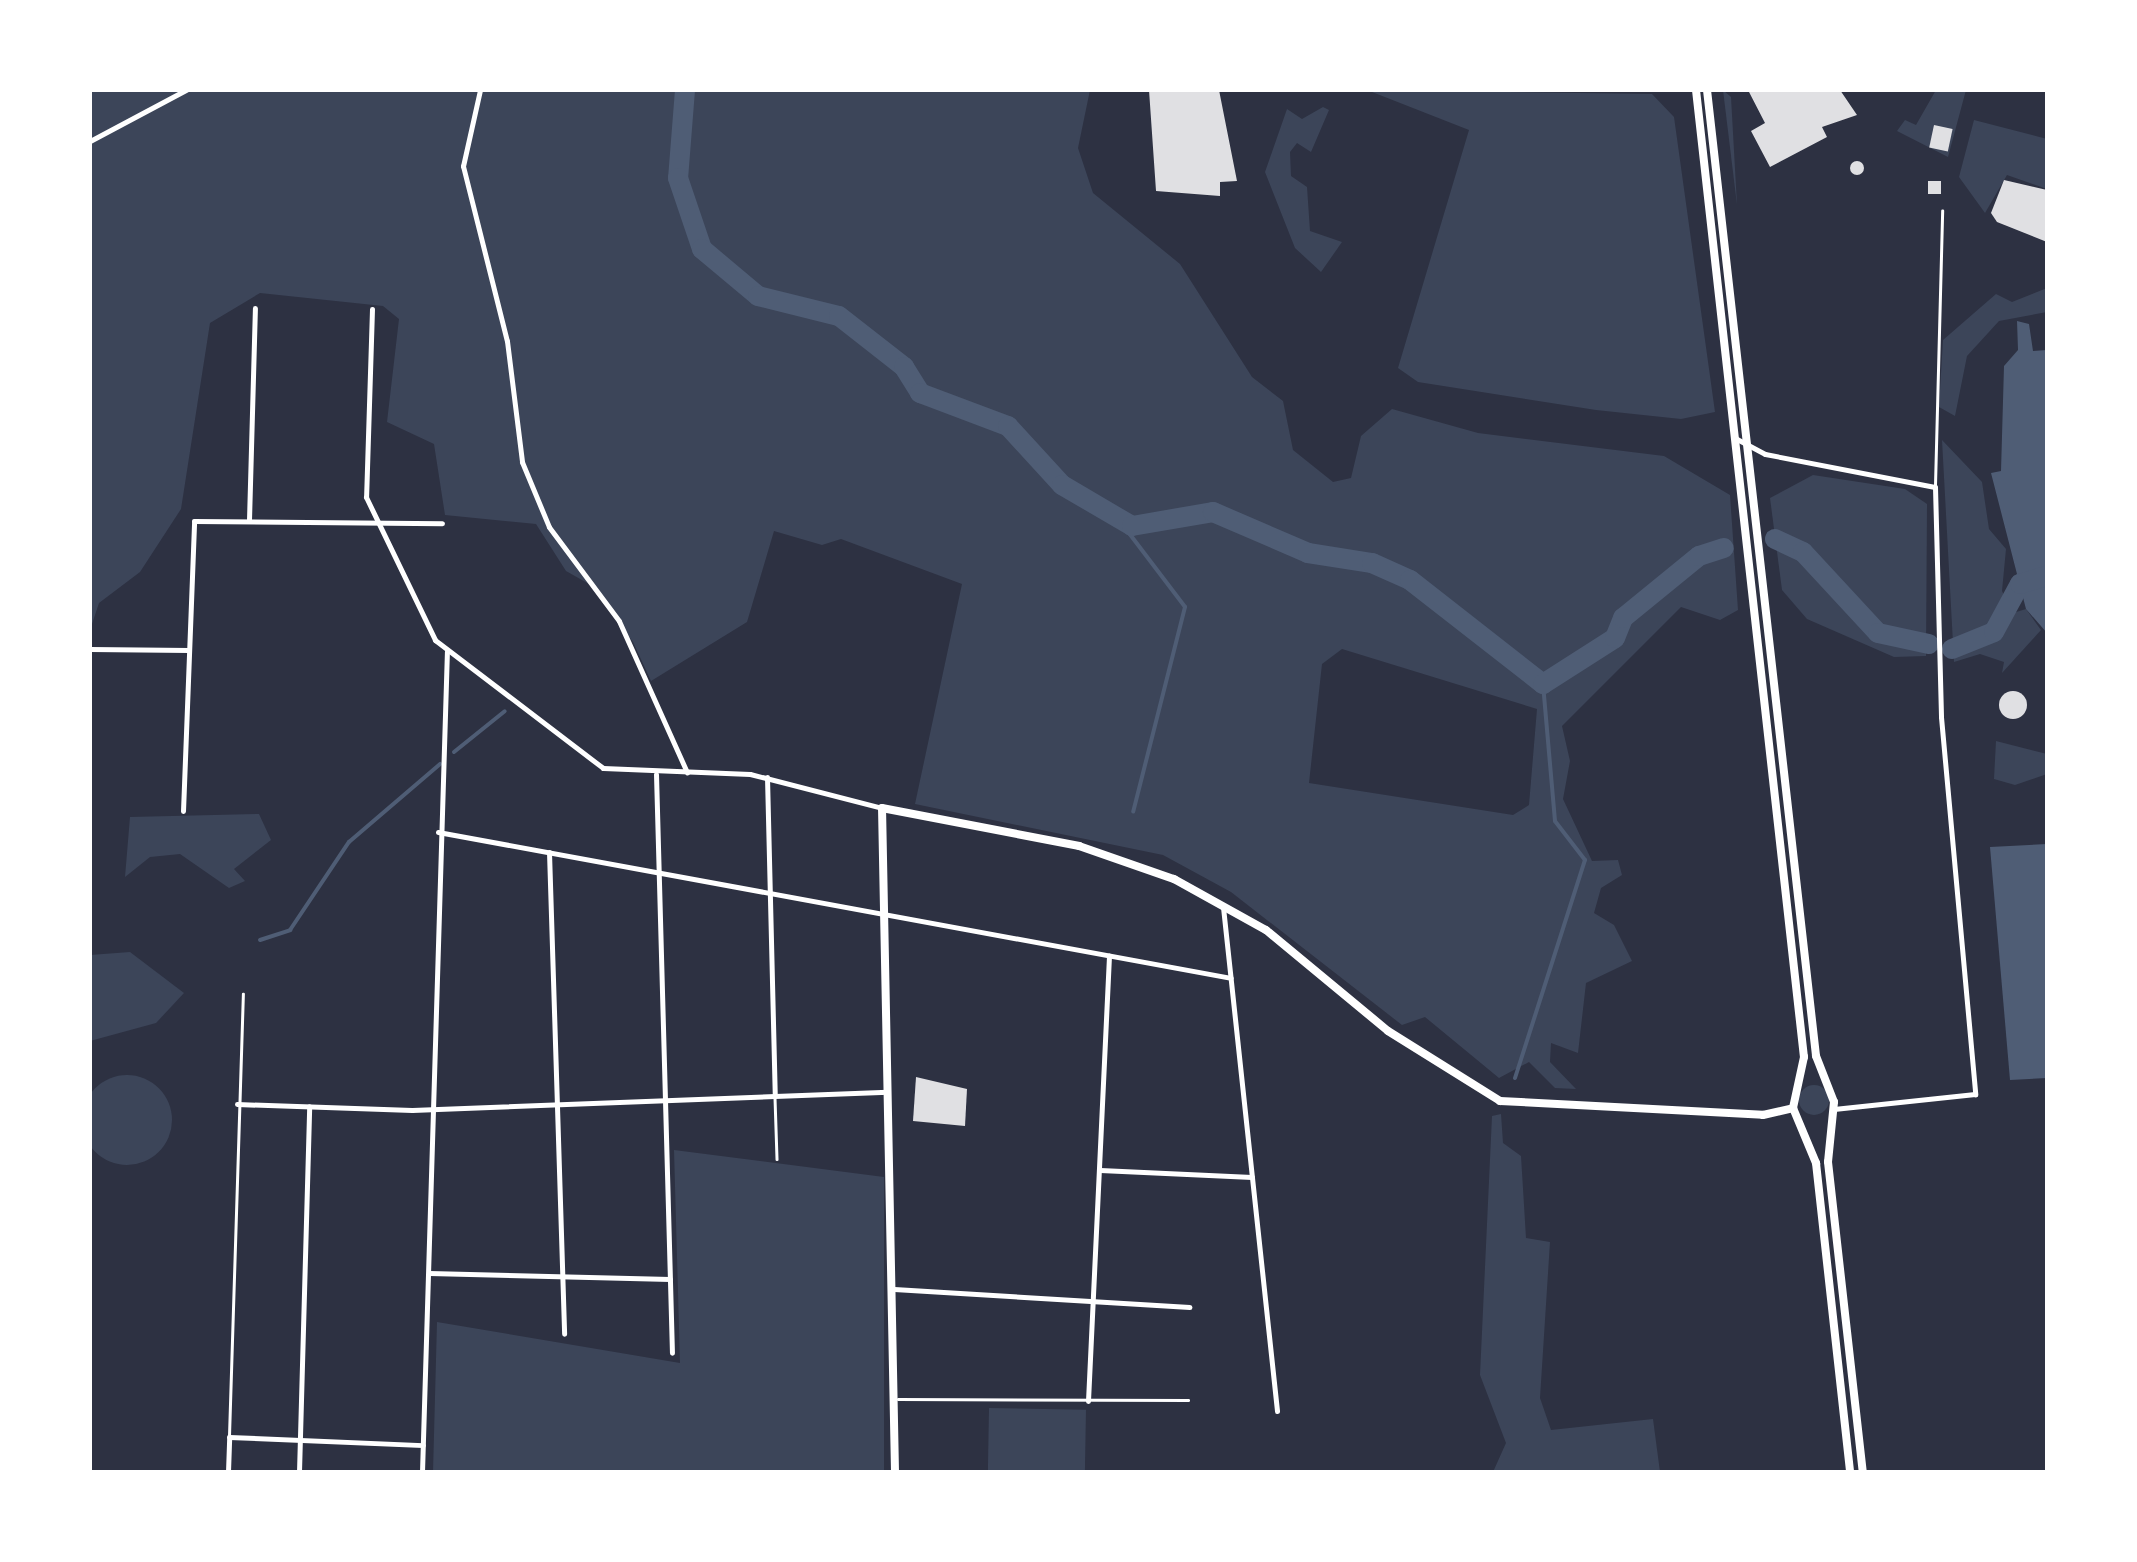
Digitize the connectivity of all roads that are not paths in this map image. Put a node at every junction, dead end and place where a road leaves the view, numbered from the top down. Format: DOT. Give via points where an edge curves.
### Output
graph roads {
  1 [pos="186,90"];
  2 [pos="480,90"];
  3 [pos="1696,90"];
  4 [pos="1707,90"];
  5 [pos="90,141"];
  6 [pos="1942,211"];
  7 [pos="255,308"];
  8 [pos="372,309"];
  9 [pos="1735,438"];
  10 [pos="1748,445"];
  11 [pos="1935,487"];
  12 [pos="249,521"];
  13 [pos="371,522"];
  14 [pos="442,522"];
  15 [pos="90,649"];
  16 [pos="190,650"];
  17 [pos="447,651"];
  18 [pos="687,772"];
  19 [pos="656,774"];
  20 [pos="767,778"];
  21 [pos="882,808"];
  22 [pos="184,811"];
  23 [pos="438,832"];
  24 [pos="549,852"];
  25 [pos="659,872"];
  26 [pos="770,893"];
  27 [pos="1223,903"];
  28 [pos="883,911"];
  29 [pos="1109,955"];
  30 [pos="1231,978"];
  31 [pos="243,994"];
  32 [pos="1821,1078"];
  33 [pos="1800,1083"];
  34 [pos="890,1092"];
  35 [pos="776,1096"];
  36 [pos="665,1099"];
  37 [pos="557,1102"];
  38 [pos="237,1104"];
  39 [pos="436,1105"];
  40 [pos="309,1106"];
  41 [pos="1793,1108"];
  42 [pos="1833,1110"];
  43 [pos="1828,1121"];
  44 [pos="1803,1122"];
  45 [pos="777,1159"];
  46 [pos="1099,1170"];
  47 [pos="1252,1177"];
  48 [pos="428,1273"];
  49 [pos="562,1277"];
  50 [pos="670,1279"];
  51 [pos="894,1289"];
  52 [pos="1093,1301"];
  53 [pos="1189,1307"];
  54 [pos="564,1334"];
  55 [pos="672,1353"];
  56 [pos="897,1399"];
  57 [pos="1188,1400"];
  58 [pos="1088,1401"];
  59 [pos="1277,1411"];
  60 [pos="229,1437"];
  61 [pos="300,1440"];
  62 [pos="423,1444"];
  63 [pos="228,1472"];
  64 [pos="299,1472"];
  65 [pos="422,1472"];
  66 [pos="895,1472"];
  67 [pos="1850,1472"];
  68 [pos="1862,1472"];
  1 -- 5 [label="street"];
  2 -- 18 [label="street" via="463,166 506,340 522,462 549,527 619,621"];
  3 -- 9 [label="main road"];
  4 -- 10 [label="main road"];
  6 -- 11 [label="lane"];
  7 -- 12 [label="street"];
  8 -- 13 [label="street"];
  9 -- 10 [label="street"];
  9 -- 33 [label="main road"];
  10 -- 11 [label="street"];
  10 -- 32 [label="main road"];
  11 -- 42 [label="street" via="1942,717 1975,1094"];
  12 -- 13 [label="street"];
  12 -- 16 [label="street" via="194,521"];
  13 -- 14 [label="street"];
  13 -- 17 [label="street"];
  15 -- 16 [label="street"];
  16 -- 22 [label="street"];
  17 -- 19 [label="street" via="594,763"];
  17 -- 23 [label="street"];
  18 -- 19 [label="street"];
  18 -- 20 [label="street"];
  19 -- 25 [label="street"];
  20 -- 21 [label="street"];
  20 -- 26 [label="street"];
  21 -- 27 [label="main road" via="1079,846"];
  21 -- 28 [label="main road"];
  23 -- 24 [label="street"];
  23 -- 39 [label="street"];
  24 -- 25 [label="street"];
  24 -- 37 [label="street"];
  25 -- 26 [label="street"];
  25 -- 36 [label="street"];
  26 -- 28 [label="street"];
  26 -- 35 [label="street"];
  27 -- 30 [label="street"];
  27 -- 41 [label="main road" via="1490,1098 1658,1112"];
  28 -- 29 [label="street"];
  28 -- 34 [label="main road"];
  29 -- 30 [label="street"];
  29 -- 46 [label="street"];
  30 -- 47 [label="street"];
  31 -- 38 [label="lane"];
  32 -- 33 [label="main road"];
  32 -- 42 [label="main road"];
  33 -- 41 [label="main road"];
  34 -- 35 [label="street"];
  34 -- 51 [label="main road"];
  35 -- 36 [label="street"];
  35 -- 45 [label="lane"];
  36 -- 37 [label="street"];
  36 -- 50 [label="street"];
  37 -- 39 [label="street"];
  37 -- 49 [label="street"];
  38 -- 40 [label="street"];
  38 -- 60 [label="lane"];
  39 -- 40 [label="street"];
  39 -- 48 [label="street"];
  40 -- 61 [label="street"];
  41 -- 44 [label="main road"];
  42 -- 43 [label="main road"];
  43 -- 44 [label="main road"];
  43 -- 68 [label="main road"];
  44 -- 67 [label="main road" via="1816,1163"];
  46 -- 47 [label="street"];
  46 -- 52 [label="street"];
  47 -- 59 [label="street"];
  48 -- 49 [label="street"];
  48 -- 62 [label="street"];
  49 -- 50 [label="street"];
  49 -- 54 [label="street"];
  50 -- 55 [label="street"];
  51 -- 52 [label="street"];
  51 -- 56 [label="main road"];
  52 -- 53 [label="street"];
  52 -- 58 [label="street"];
  56 -- 58 [label="lane"];
  56 -- 66 [label="main road"];
  57 -- 58 [label="lane"];
  60 -- 61 [label="street"];
  60 -- 63 [label="street"];
  61 -- 62 [label="street"];
  61 -- 64 [label="street"];
  62 -- 65 [label="street"];
}
